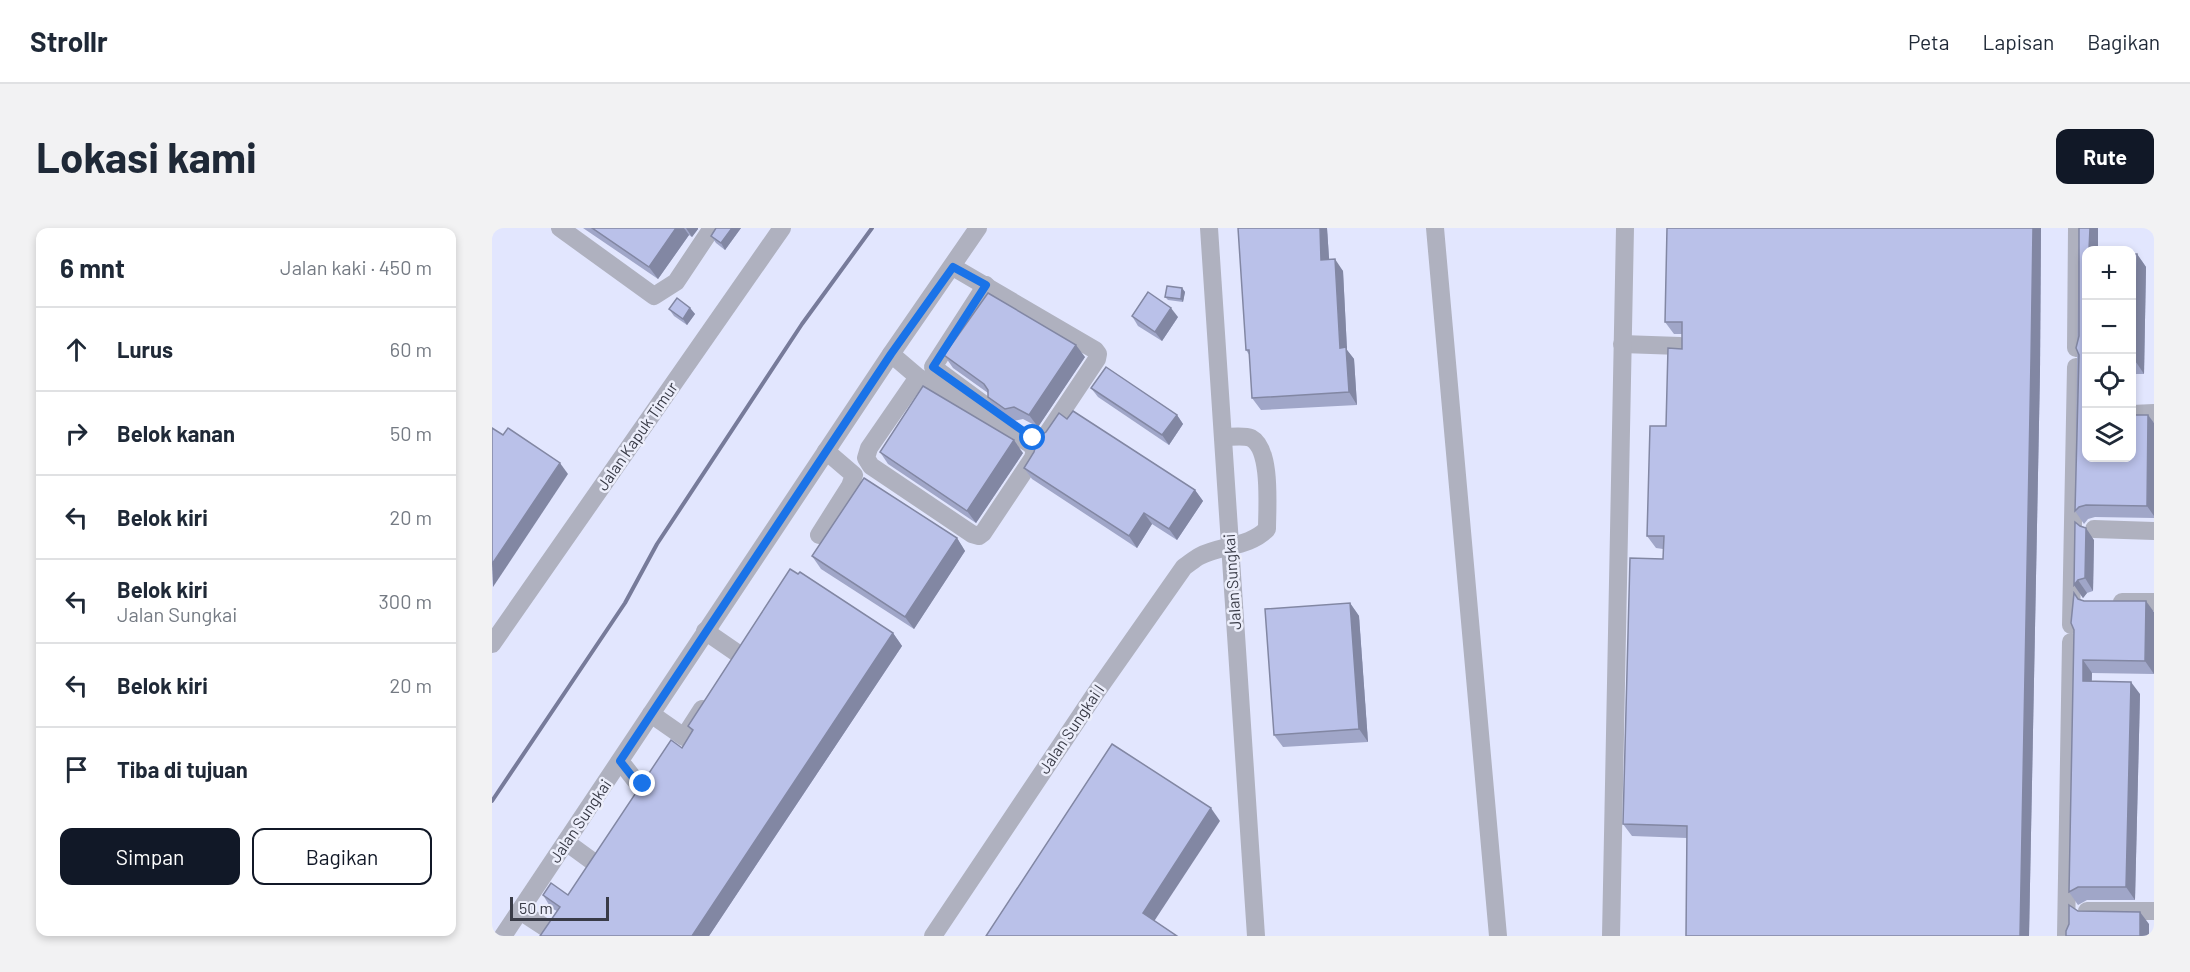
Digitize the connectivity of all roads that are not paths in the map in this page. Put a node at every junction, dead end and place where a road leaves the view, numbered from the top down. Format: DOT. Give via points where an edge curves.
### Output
graph roads {
  1 [pos="560,228"];
  2 [pos="712,228"];
  3 [pos="782,228"];
  4 [pos="978,228"];
  5 [pos="1209,228"];
  6 [pos="1435,228"];
  7 [pos="1625,228"];
  8 [pos="2077,228"];
  9 [pos="953,267"];
  10 [pos="986,285"];
  11 [pos="1622,344"];
  12 [pos="1680,346"];
  13 [pos="2076,348"];
  14 [pos="891,354"];
  15 [pos="2076,366"];
  16 [pos="918,377"];
  17 [pos="2154,413"];
  18 [pos="2136,414"];
  19 [pos="1223,437"];
  20 [pos="826,451"];
  21 [pos="2083,529"];
  22 [pos="2154,531"];
  23 [pos="819,536"];
  24 [pos="1230,546"];
  25 [pos="2103,602"];
  26 [pos="2154,602"];
  27 [pos="705,631"];
  28 [pos="747,636"];
  29 [pos="493,639"];
  30 [pos="737,653"];
  31 [pos="725,672"];
  32 [pos="713,690"];
  33 [pos="651,714"];
  34 [pos="620,761"];
  35 [pos="657,766"];
  36 [pos="643,784"];
  37 [pos="632,801"];
  38 [pos="566,842"];
  39 [pos="603,844"];
  40 [pos="520,911"];
  41 [pos="2154,911"];
  42 [pos="2076,912"];
  43 [pos="546,927"];
  44 [pos="506,935"];
  45 [pos="933,936"];
  46 [pos="1256,936"];
  47 [pos="1498,936"];
  48 [pos="1611,936"];
  49 [pos="2066,936"];
  1 -- 2 [label="street" via="654,296 676,282"];
  3 -- 29 [label="street, Jalan Kapuk Timur"];
  4 -- 9 [label="street, Jalan Sungkai"];
  5 -- 19 [label="street, Jalan Sungkai"];
  6 -- 47 [label="street"];
  7 -- 11 [label="street"];
  8 -- 13 [label="street"];
  9 -- 10 [label="street"];
  9 -- 14 [label="street, Jalan Sungkai"];
  10 -- 10 [label="street" via="933,367 1033,438 1040,439 1045,437 1098,354"];
  11 -- 12 [label="street"];
  11 -- 48 [label="street"];
  14 -- 16 [label="street"];
  14 -- 20 [label="street, Jalan Sungkai"];
  15 -- 21 [label="street"];
  16 -- 16 [label="street" via="866,458 871,466 979,536 1035,450"];
  17 -- 18 [label="street"];
  19 -- 24 [label="street, Jalan Sungkai"];
  19 -- 24 [label="street, Jalan Sungkai I" via="1249,437 1260,444 1265,458 1267,529"];
  20 -- 23 [label="street" via="854,476"];
  20 -- 27 [label="street, Jalan Sungkai"];
  21 -- 22 [label="street"];
  21 -- 42 [label="street" via="2071,634"];
  24 -- 45 [label="street, Jalan Sungkai I" via="1201,555 1184,567 1170,585"];
  24 -- 46 [label="street, Jalan Sungkai"];
  25 -- 26 [label="street"];
  27 -- 30 [label="street"];
  27 -- 33 [label="street, Jalan Sungkai"];
  28 -- 30 [label="street"];
  30 -- 31 [label="street"];
  32 -- 33 [label="street" via="684,737"];
  33 -- 34 [label="street, Jalan Sungkai"];
  34 -- 36 [label="street"];
  34 -- 38 [label="street, Jalan Sungkai"];
  35 -- 36 [label="street"];
  36 -- 37 [label="street"];
  38 -- 39 [label="street" via="589,866"];
  38 -- 40 [label="street, Jalan Sungkai"];
  40 -- 43 [label="street"];
  40 -- 44 [label="street, Jalan Sungkai"];
  41 -- 42 [label="street"];
  42 -- 49 [label="street"];
}
